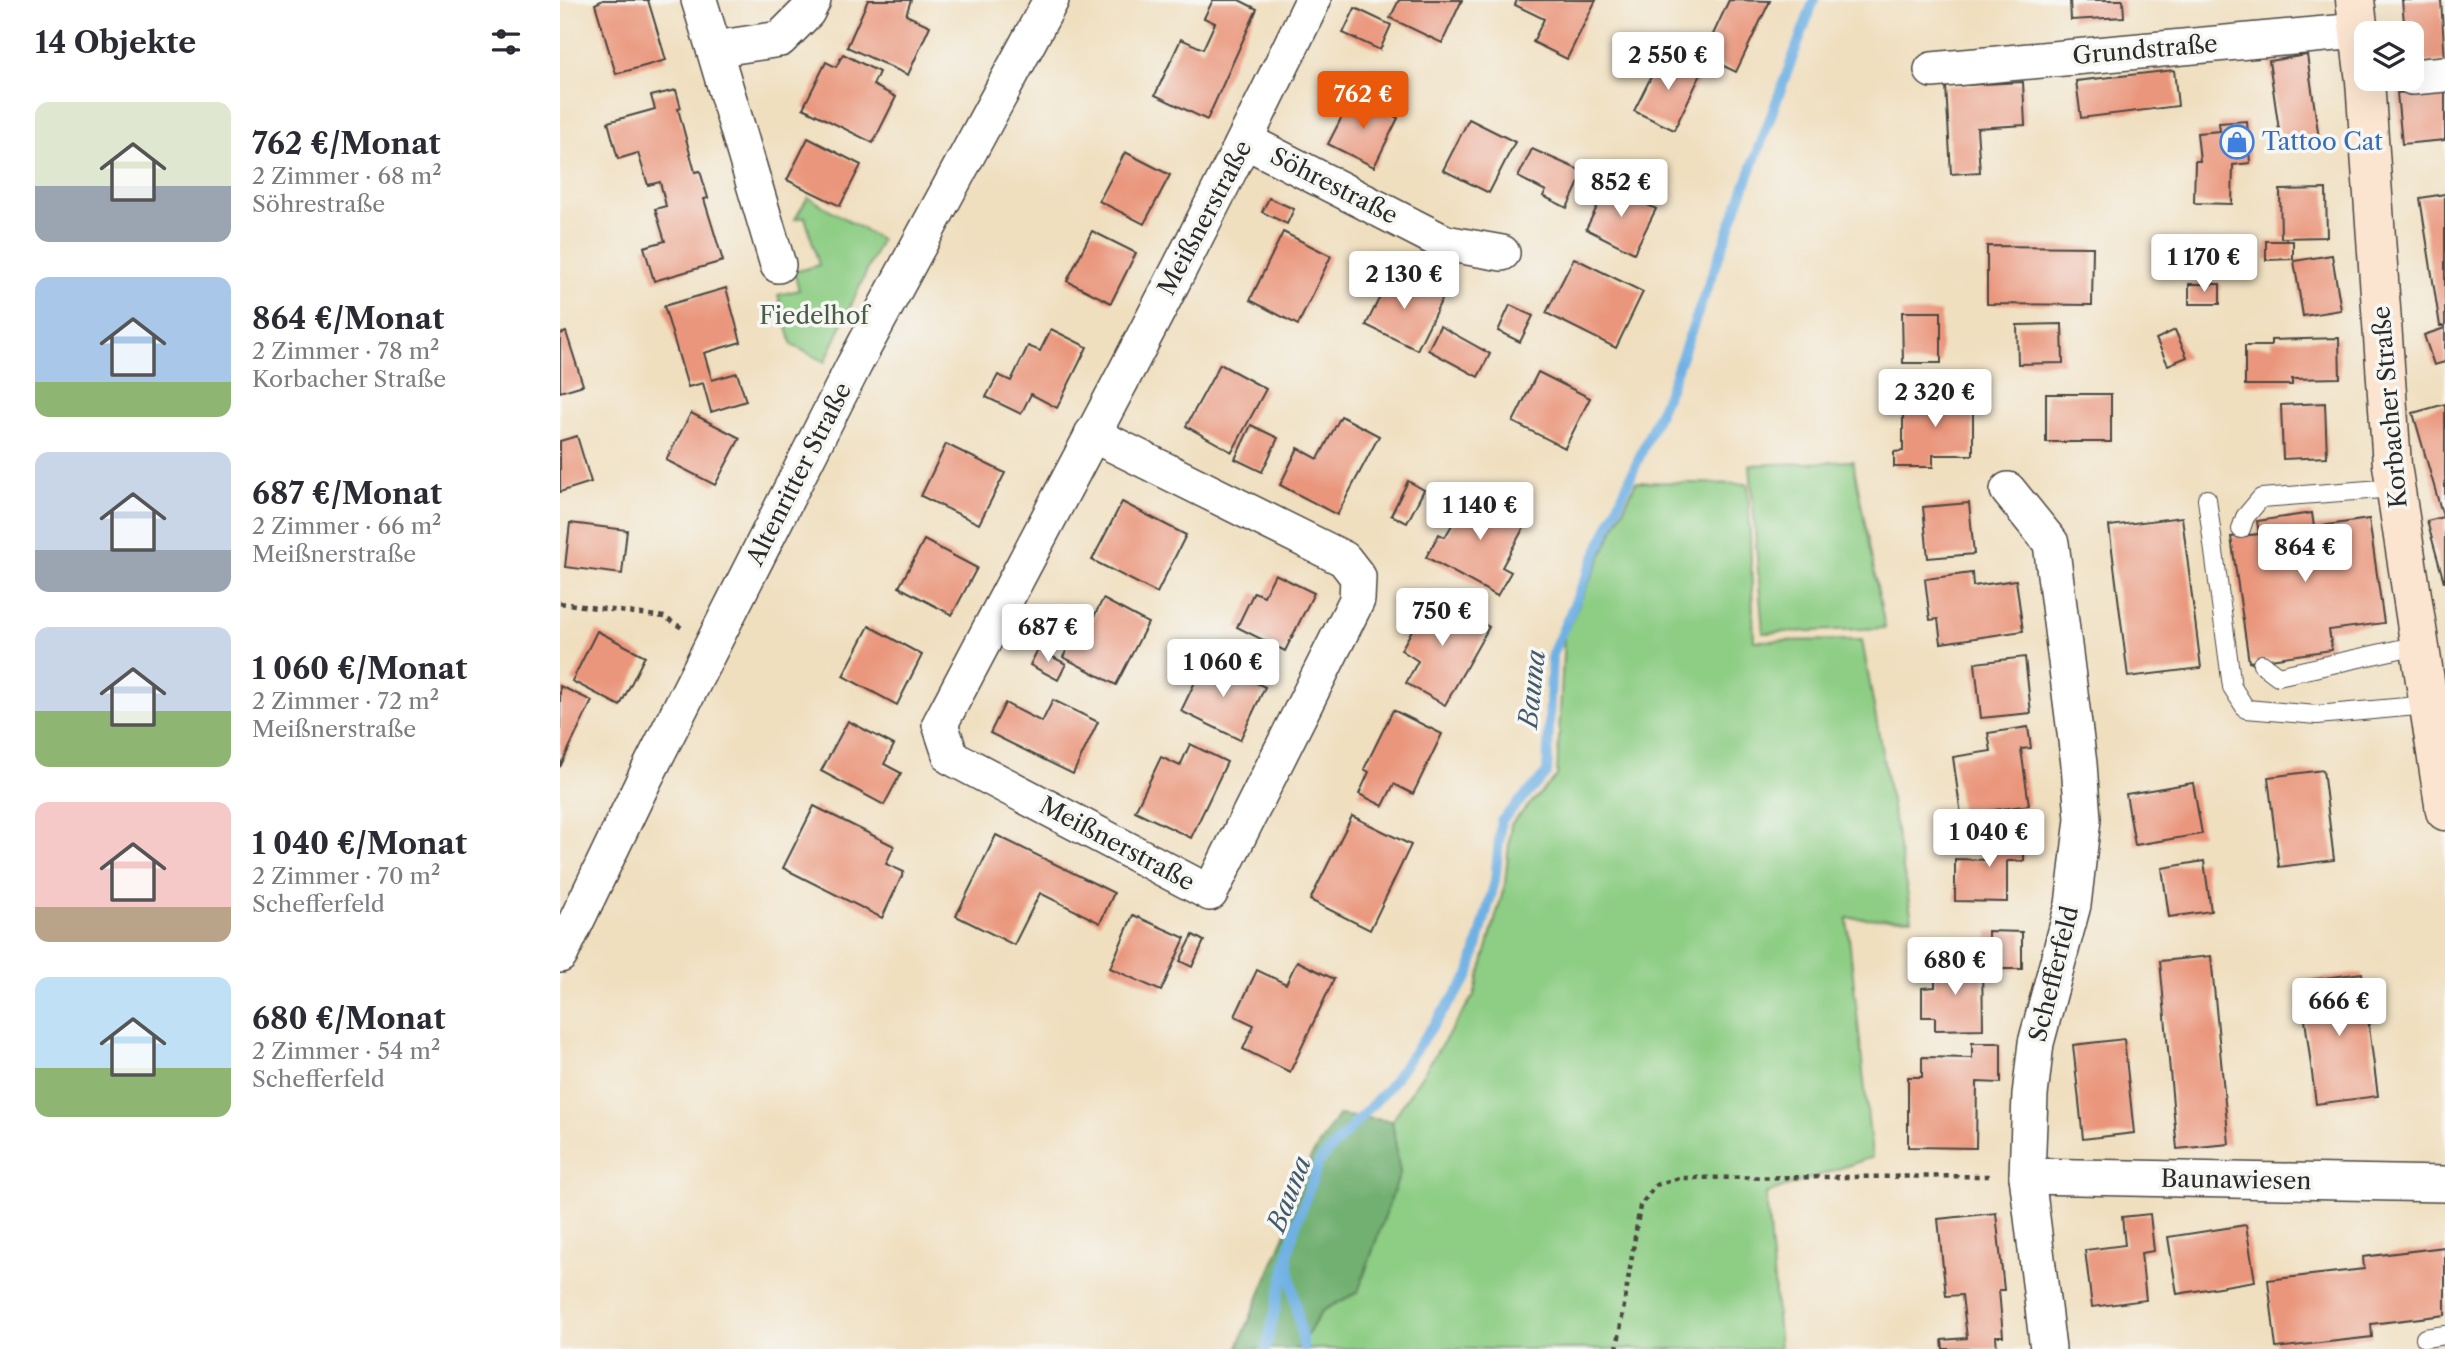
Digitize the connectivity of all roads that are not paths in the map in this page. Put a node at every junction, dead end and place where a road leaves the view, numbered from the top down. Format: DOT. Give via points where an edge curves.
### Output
graph roads {
  1 [pos="699,0"];
  2 [pos="813,0"];
  3 [pos="1051,0"];
  4 [pos="1312,0"];
  5 [pos="2356,15"];
  6 [pos="714,49"];
  7 [pos="1933,70"];
  8 [pos="2445,74"];
  9 [pos="2424,76"];
  10 [pos="2377,91"];
  11 [pos="1246,141"];
  12 [pos="1502,253"];
  13 [pos="778,265"];
  14 [pos="1092,434"];
  15 [pos="2395,488"];
  16 [pos="2008,490"];
  17 [pos="2207,499"];
  18 [pos="2241,529"];
  19 [pos="2418,645"];
  20 [pos="2262,664"];
  21 [pos="2428,705"];
  22 [pos="2445,811"];
  23 [pos="560,955"];
  24 [pos="2027,1176"];
  25 [pos="2445,1184"];
  26 [pos="2445,1335"];
  27 [pos="2425,1338"];
  28 [pos="2049,1349"];
  1 -- 6 [label="street"];
  2 -- 6 [label="street" via="780,39"];
  3 -- 23 [label="street, Altenritter Straße" via="854,365"];
  4 -- 11 [label="street, Meißnerstraße"];
  5 -- 7 [label="street, Grundstraße"];
  6 -- 13 [label="street"];
  8 -- 9 [label="street"];
  10 -- 15 [label="street, Korbacher Straße"];
  11 -- 12 [label="street, Söhrestraße" via="1445,243"];
  11 -- 14 [label="street, Meißnerstraße"];
  14 -- 14 [label="street, Meißnerstraße" via="940,724 951,757 1210,893 1357,600 1358,577 1344,559"];
  15 -- 18 [label="lane" via="2261,498"];
  15 -- 19 [label="street, Korbacher Straße"];
  16 -- 24 [label="street, Schefferfeld" via="2051,543 2083,819 2073,905 2036,1044"];
  17 -- 21 [label="lane" via="2232,687 2246,709 2318,715"];
  19 -- 20 [label="lane" via="2278,676"];
  19 -- 21 [label="street, Korbacher Straße"];
  21 -- 22 [label="street, Korbacher Straße"];
  24 -- 25 [label="street, Baunawiesen"];
  24 -- 28 [label="street, Schefferfeld"];
  26 -- 27 [label="lane"];
}
